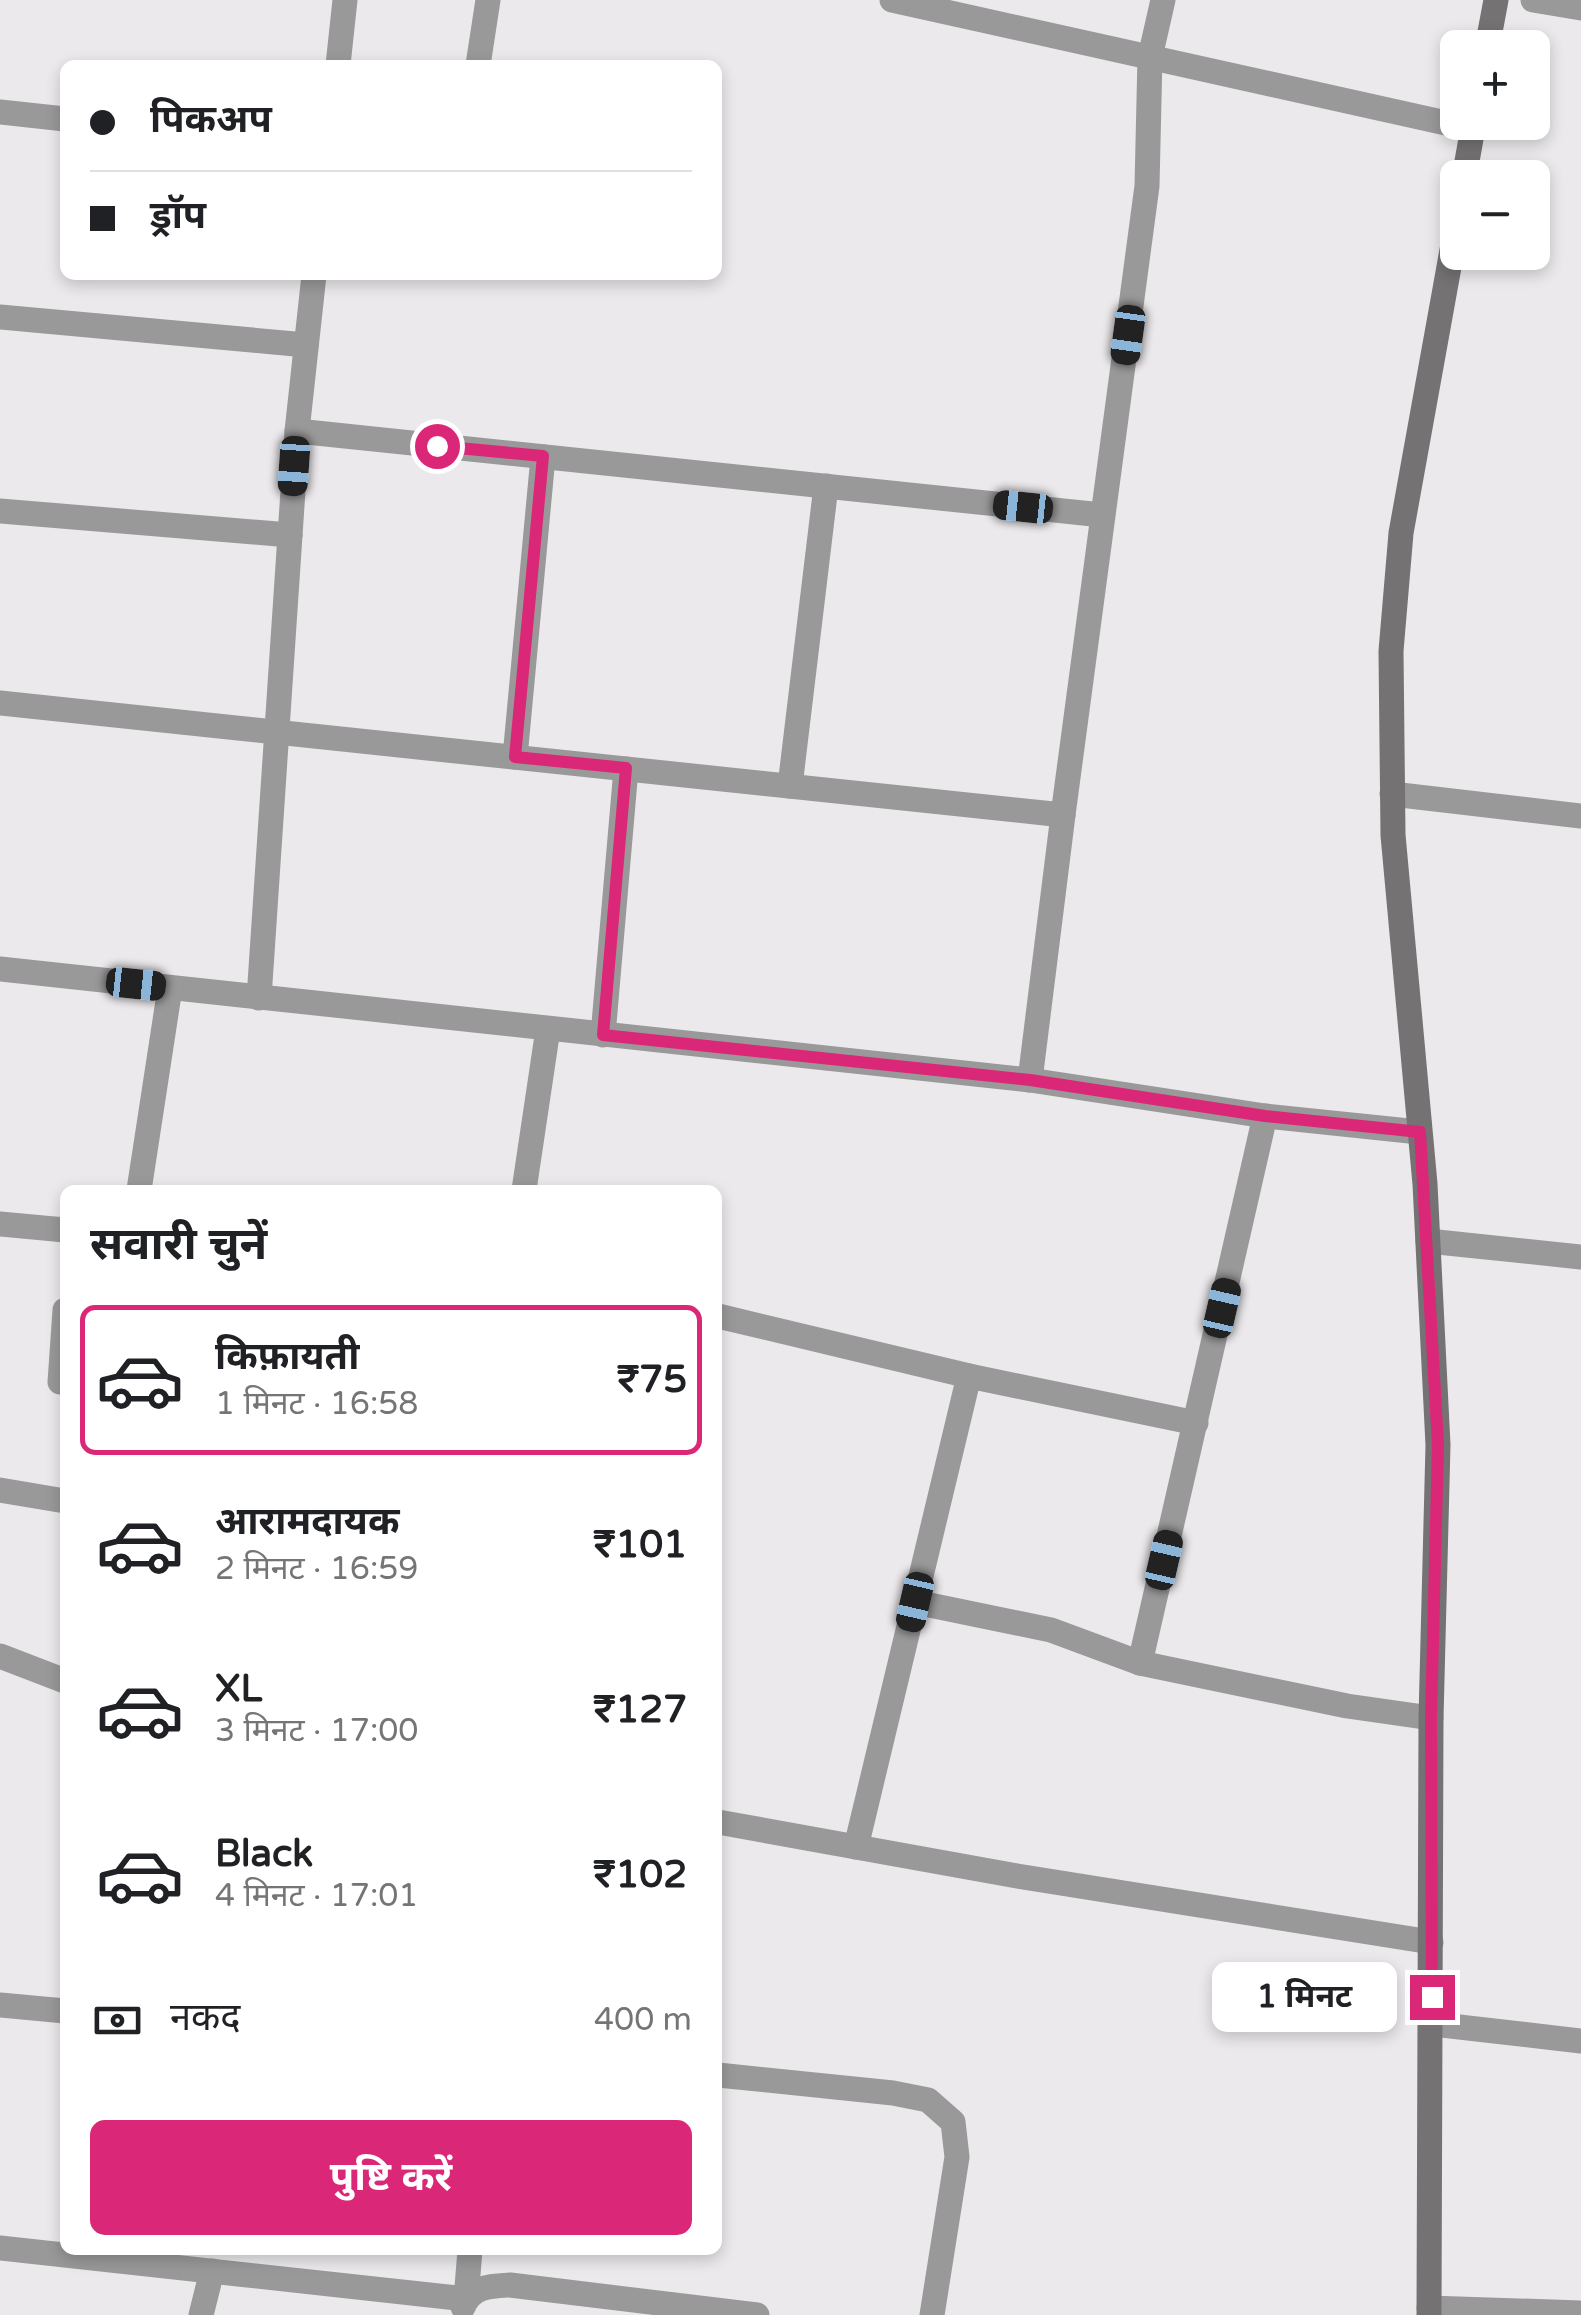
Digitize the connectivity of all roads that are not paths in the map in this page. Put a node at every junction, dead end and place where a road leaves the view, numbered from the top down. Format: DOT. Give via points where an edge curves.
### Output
graph roads {
  1 [pos="345,0"];
  2 [pos="488,0"];
  3 [pos="892,0"];
  4 [pos="1163,0"];
  5 [pos="1496,0"];
  6 [pos="1534,0"];
  7 [pos="1581,8"];
  8 [pos="1490,30"];
  9 [pos="1150,57"];
  10 [pos="339,60"];
  11 [pos="479,60"];
  12 [pos="0,112"];
  13 [pos="60,118"];
  14 [pos="1440,119"];
  15 [pos="1448,270"];
  16 [pos="313,280"];
  17 [pos="0,317"];
  18 [pos="306,345"];
  19 [pos="297,431"];
  20 [pos="543,456"];
  21 [pos="826,486"];
  22 [pos="0,510"];
  23 [pos="1102,515"];
  24 [pos="290,535"];
  25 [pos="0,703"];
  26 [pos="276,732"];
  27 [pos="515,757"];
  28 [pos="626,768"];
  29 [pos="790,786"];
  30 [pos="1392,794"];
  31 [pos="1062,814"];
  32 [pos="1581,816"];
  33 [pos="0,969"];
  34 [pos="170,988"];
  35 [pos="259,998"];
  36 [pos="548,1030"];
  37 [pos="603,1035"];
  38 [pos="1030,1080"];
  39 [pos="1265,1116"];
  40 [pos="1420,1132"];
  41 [pos="140,1185"];
  42 [pos="525,1185"];
  43 [pos="0,1224"];
  44 [pos="60,1230"];
  45 [pos="1428,1241"];
  46 [pos="1581,1257"];
  47 [pos="722,1317"];
  48 [pos="969,1376"];
  49 [pos="1196,1423"];
  50 [pos="0,1490"];
  51 [pos="60,1501"];
  52 [pos="915,1602"];
  53 [pos="0,1656"];
  54 [pos="1140,1662"];
  55 [pos="60,1679"];
  56 [pos="1431,1718"];
  57 [pos="722,1823"];
  58 [pos="856,1847"];
  59 [pos="1431,1942"];
  60 [pos="0,2004"];
  61 [pos="60,2010"];
  62 [pos="1432,2024"];
  63 [pos="1581,2041"];
  64 [pos="722,2076"];
  65 [pos="0,2248"];
  66 [pos="60,2255"];
  67 [pos="65,2255"];
  68 [pos="469,2255"];
  69 [pos="212,2271"];
  70 [pos="463,2307"];
  71 [pos="1429,2312"];
  72 [pos="1581,2313"];
  73 [pos="742,2314"];
  74 [pos="202,2315"];
  75 [pos="932,2315"];
  1 -- 10 [label="street"];
  2 -- 11 [label="street"];
  3 -- 9 [label="street"];
  4 -- 9 [label="street"];
  5 -- 8 [label="street"];
  6 -- 7 [label="street"];
  9 -- 14 [label="street"];
  9 -- 23 [label="street" via="1147,186"];
  12 -- 13 [label="street"];
  15 -- 30 [label="street" via="1401,533 1391,650"];
  16 -- 18 [label="street"];
  17 -- 18 [label="street"];
  18 -- 19 [label="street"];
  19 -- 20 [label="street"];
  19 -- 24 [label="street"];
  20 -- 21 [label="street"];
  20 -- 27 [label="street"];
  21 -- 23 [label="street"];
  21 -- 29 [label="street"];
  22 -- 24 [label="street"];
  23 -- 31 [label="street"];
  24 -- 26 [label="street"];
  25 -- 26 [label="street"];
  26 -- 27 [label="street"];
  26 -- 35 [label="street"];
  27 -- 28 [label="street"];
  28 -- 29 [label="street"];
  28 -- 37 [label="street"];
  29 -- 31 [label="street"];
  30 -- 32 [label="street"];
  30 -- 40 [label="street"];
  31 -- 38 [label="street"];
  33 -- 34 [label="street"];
  34 -- 35 [label="street"];
  34 -- 41 [label="street"];
  35 -- 36 [label="street"];
  36 -- 37 [label="street"];
  36 -- 42 [label="street"];
  37 -- 38 [label="street"];
  38 -- 39 [label="street"];
  39 -- 40 [label="street"];
  39 -- 49 [label="street"];
  40 -- 45 [label="street"];
  43 -- 44 [label="street"];
  45 -- 46 [label="street"];
  45 -- 56 [label="street" via="1438,1445"];
  47 -- 48 [label="street"];
  48 -- 49 [label="street"];
  48 -- 52 [label="street"];
  49 -- 54 [label="street"];
  50 -- 51 [label="street"];
  52 -- 54 [label="street" via="1052,1630"];
  52 -- 58 [label="street"];
  53 -- 55 [label="street"];
  54 -- 56 [label="street"];
  56 -- 59 [label="street"];
  57 -- 58 [label="street"];
  58 -- 59 [label="street"];
  59 -- 62 [label="street"];
  60 -- 61 [label="street"];
  62 -- 63 [label="street"];
  62 -- 71 [label="street"];
  64 -- 75 [label="street" via="893,2093 928,2100 953,2122 957,2157"];
  65 -- 66 [label="street"];
  67 -- 69 [label="street"];
  68 -- 70 [label="street"];
  69 -- 70 [label="street"];
  69 -- 74 [label="street"];
  70 -- 73 [label="street" via="483,2286 510,2285"];
  71 -- 72 [label="street"];
}
